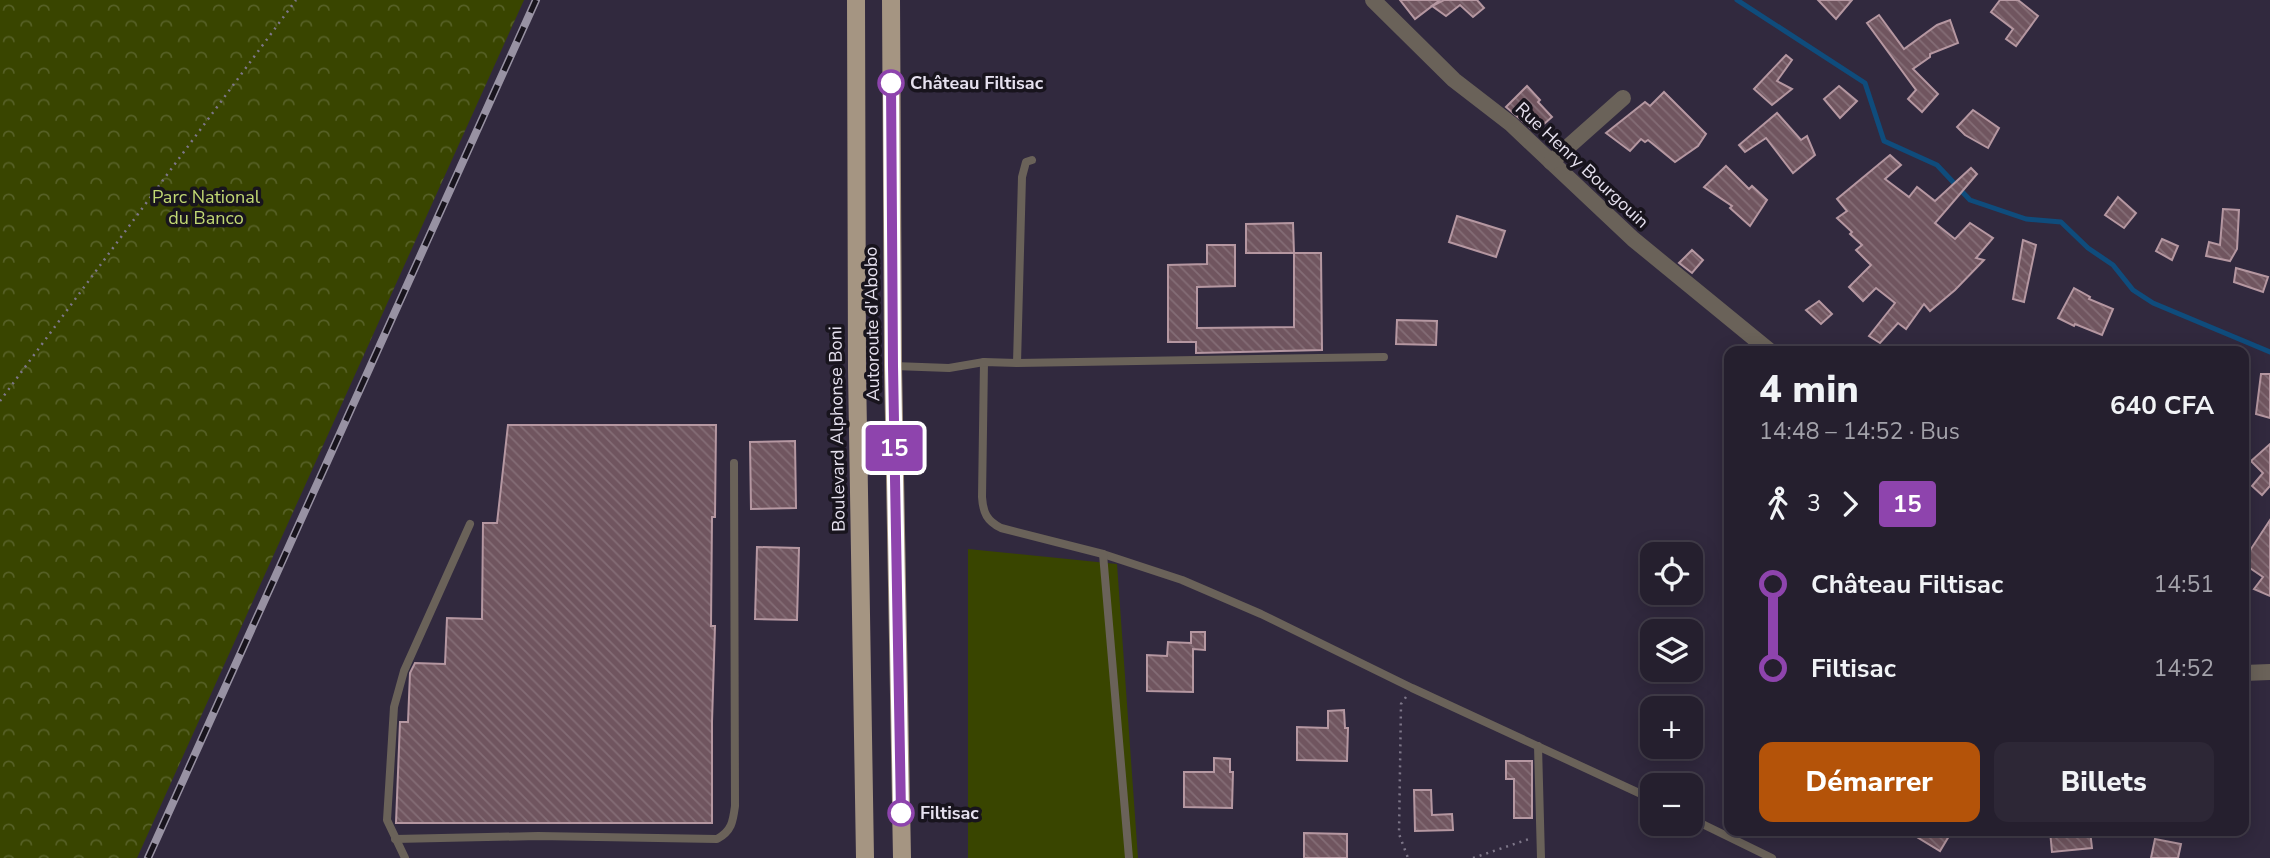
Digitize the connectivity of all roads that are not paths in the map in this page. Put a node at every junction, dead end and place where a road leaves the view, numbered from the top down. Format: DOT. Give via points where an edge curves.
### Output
graph roads {
  1 [pos="856,0"];
  2 [pos="891,0"];
  3 [pos="1373,0"];
  4 [pos="1623,98"];
  5 [pos="1031,160"];
  6 [pos="1551,162"];
  7 [pos="1764,346"];
  8 [pos="1384,357"];
  9 [pos="984,362"];
  10 [pos="1017,363"];
  11 [pos="893,366"];
  12 [pos="734,463"];
  13 [pos="470,524"];
  14 [pos="1102,554"];
  15 [pos="2270,672"];
  16 [pos="2249,673"];
  17 [pos="1538,746"];
  18 [pos="1640,793"];
  19 [pos="1703,824"];
  20 [pos="1724,835"];
  21 [pos="1727,836"];
  22 [pos="395,839"];
  23 [pos="405,858"];
  24 [pos="865,858"];
  25 [pos="902,858"];
  26 [pos="1129,858"];
  27 [pos="1541,858"];
  28 [pos="1772,858"];
  1 -- 24 [label="main road, Boulevard Alphonse Boni"];
  2 -- 11 [label="main road, Autoroute d'Abobo"];
  3 -- 6 [label="street, Rue Henry Bourgouin" via="1454,80"];
  4 -- 6 [label="street"];
  5 -- 10 [label="lane" via="1022,177"];
  6 -- 7 [label="street, Rue Henry Bourgouin" via="1633,239"];
  8 -- 10 [label="lane"];
  9 -- 10 [label="lane"];
  9 -- 11 [label="lane" via="949,368"];
  9 -- 14 [label="lane" via="985,516 1001,528"];
  11 -- 25 [label="main road, Autoroute d'Abobo"];
  12 -- 22 [label="lane" via="735,806 729,831 717,839"];
  13 -- 22 [label="lane" via="398,688 387,808"];
  14 -- 17 [label="lane" via="1182,580"];
  14 -- 26 [label="lane"];
  15 -- 16 [label="street"];
  17 -- 18 [label="lane"];
  17 -- 27 [label="lane"];
  19 -- 20 [label="lane"];
  21 -- 28 [label="lane"];
  22 -- 23 [label="lane"];
}
